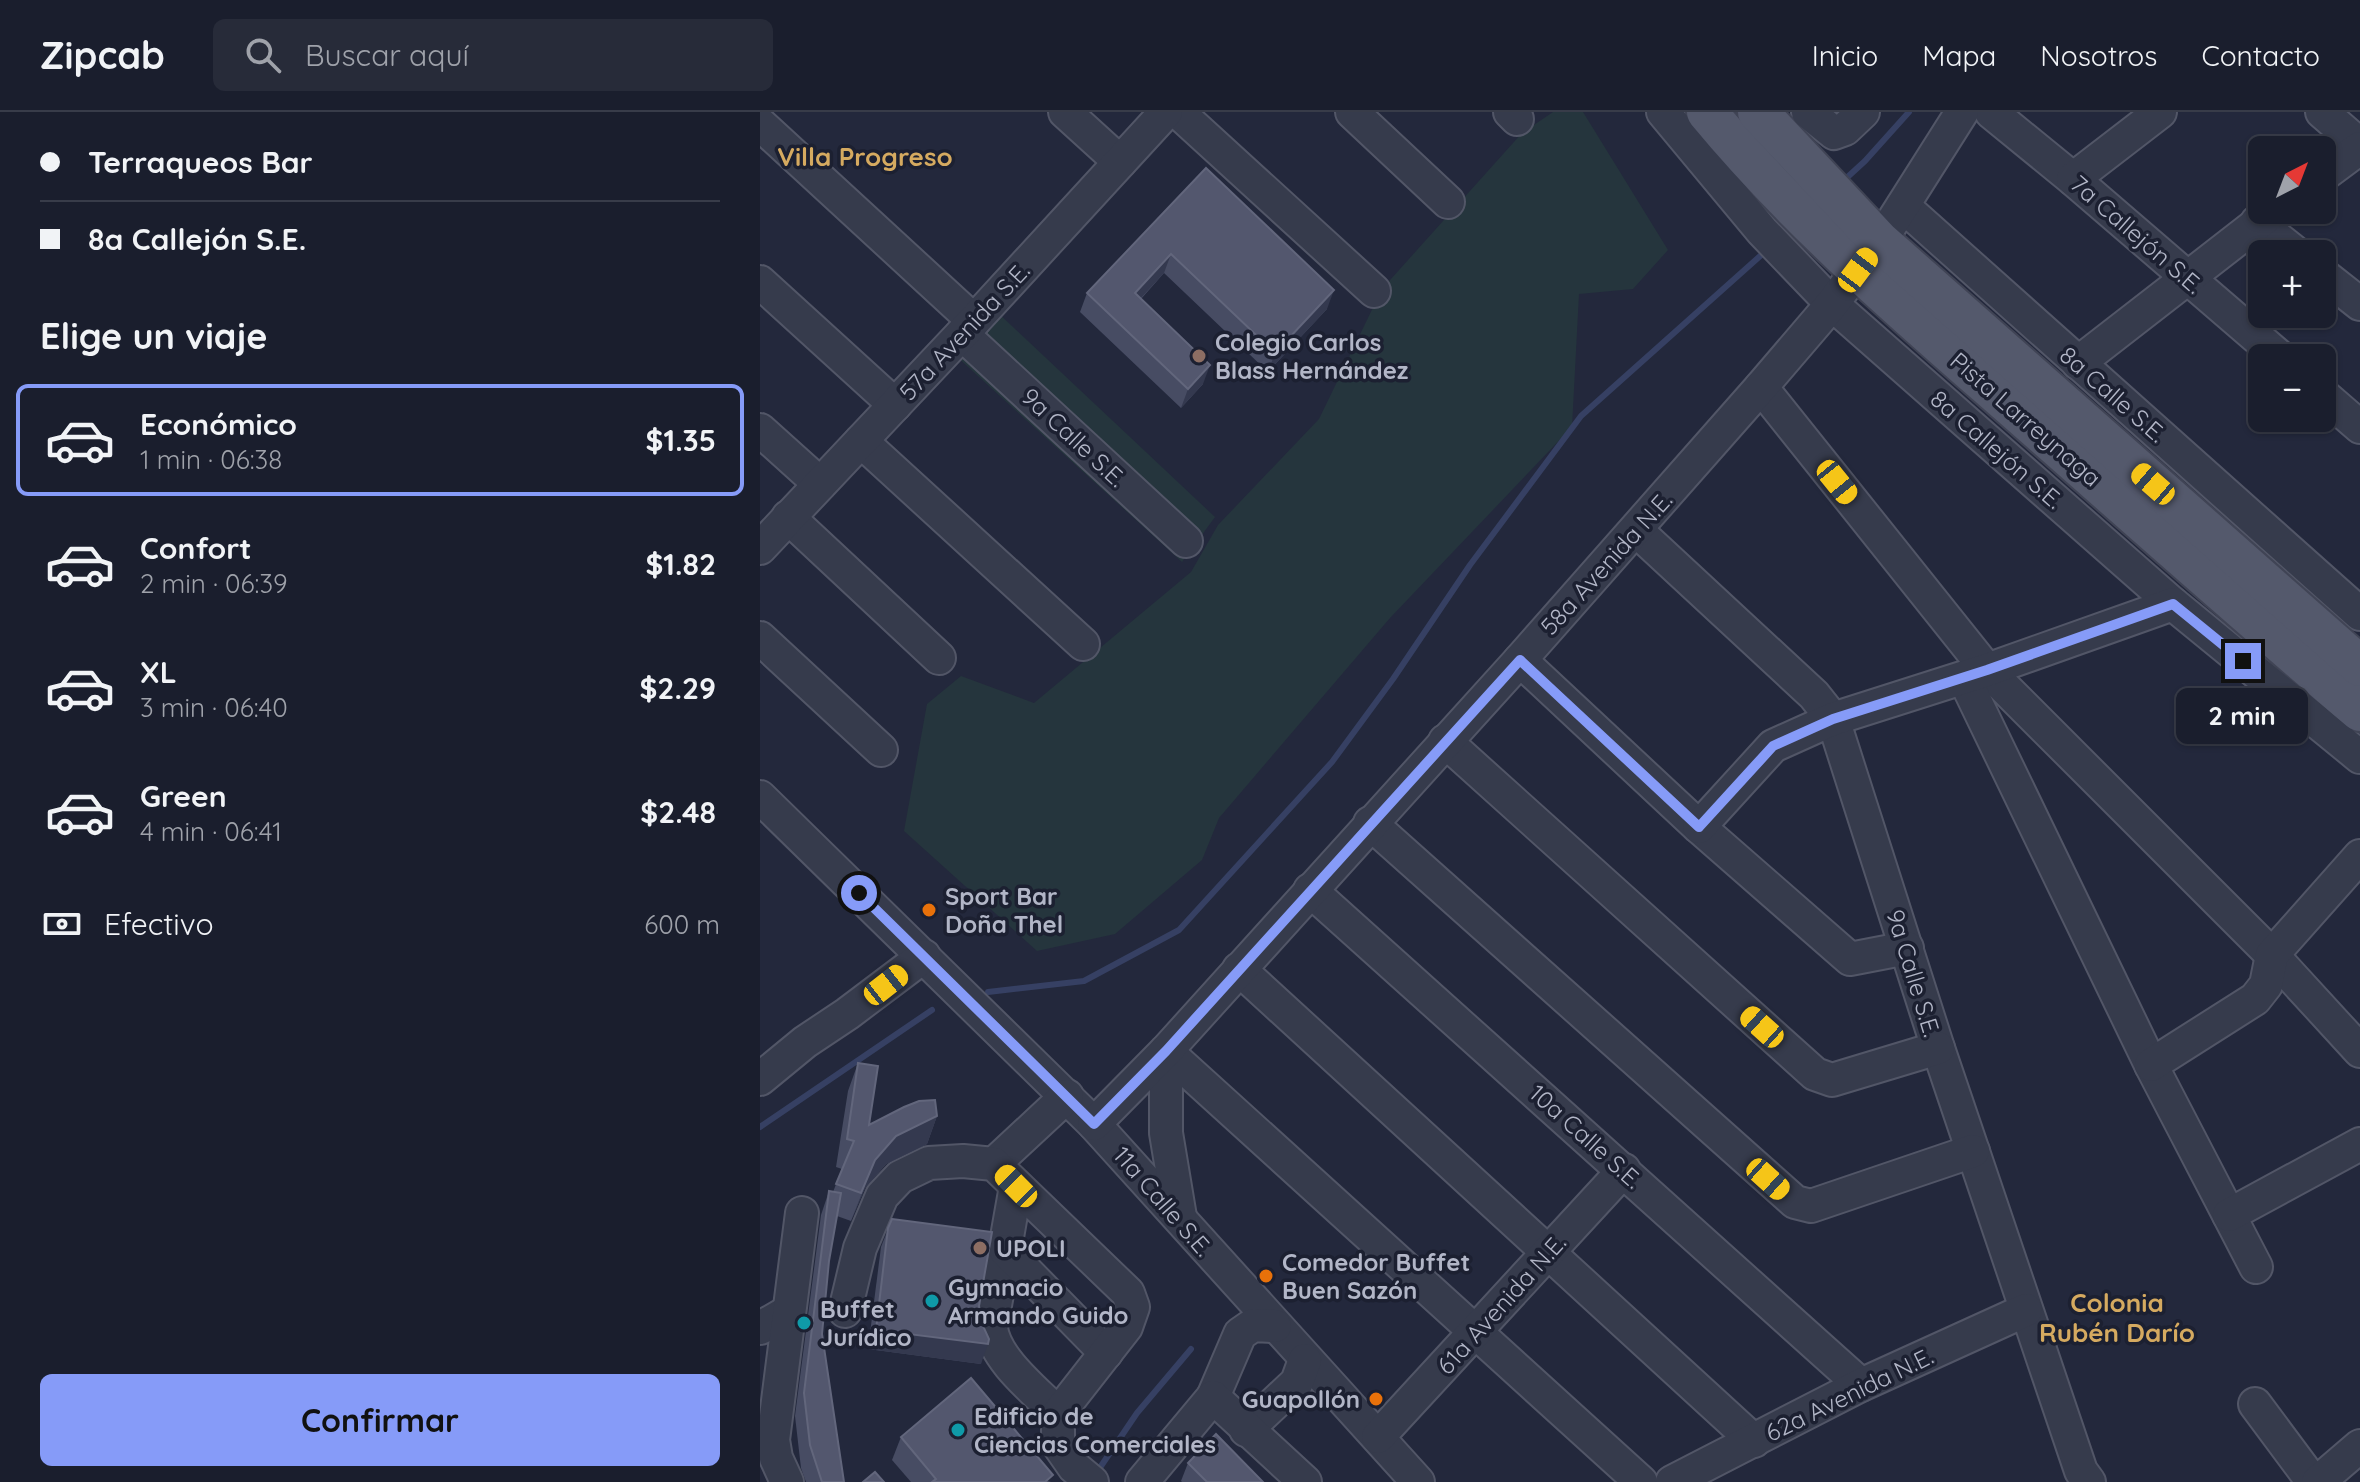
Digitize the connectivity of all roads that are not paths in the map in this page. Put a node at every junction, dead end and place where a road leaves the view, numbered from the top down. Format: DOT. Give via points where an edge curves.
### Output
graph roads {
  1 [pos="1065,112"];
  2 [pos="1166,112"];
  3 [pos="1178,112"];
  4 [pos="1352,112"];
  5 [pos="1663,112"];
  6 [pos="1707,112"];
  7 [pos="1863,112"];
  8 [pos="1962,112"];
  9 [pos="1991,112"];
  10 [pos="2160,112"];
  11 [pos="2322,112"];
  12 [pos="1779,116"];
  13 [pos="760,124"];
  14 [pos="2360,147"];
  15 [pos="1120,162"];
  16 [pos="2336,165"];
  17 [pos="2073,179"];
  18 [pos="1448,202"];
  19 [pos="1903,206"];
  20 [pos="1820,207"];
  21 [pos="2255,224"];
  22 [pos="2273,224"];
  23 [pos="2286,240"];
  24 [pos="1868,255"];
  25 [pos="2187,276"];
  26 [pos="760,282"];
  27 [pos="2336,285"];
  28 [pos="1374,291"];
  29 [pos="1832,304"];
  30 [pos="2360,304"];
  31 [pos="968,327"];
  32 [pos="2265,344"];
  33 [pos="2078,363"];
  34 [pos="1761,387"];
  35 [pos="2336,403"];
  36 [pos="895,405"];
  37 [pos="2356,416"];
  38 [pos="760,430"];
  39 [pos="861,441"];
  40 [pos="820,484"];
  41 [pos="788,517"];
  42 [pos="1636,530"];
  43 [pos="1186,541"];
  44 [pos="760,548"];
  45 [pos="2173,604"];
  46 [pos="2360,614"];
  47 [pos="760,638"];
  48 [pos="1083,644"];
  49 [pos="939,658"];
  50 [pos="1520,660"];
  51 [pos="2360,666"];
  52 [pos="1976,674"];
  53 [pos="2360,711"];
  54 [pos="1833,719"];
  55 [pos="1445,741"];
  56 [pos="881,750"];
  57 [pos="2360,757"];
  58 [pos="760,797"];
  59 [pos="1370,823"];
  60 [pos="1699,827"];
  61 [pos="2360,856"];
  62 [pos="1310,890"];
  63 [pos="1907,948"];
  64 [pos="2272,955"];
  65 [pos="924,956"];
  66 [pos="1239,969"];
  67 [pos="1938,1048"];
  68 [pos="1166,1051"];
  69 [pos="2360,1051"];
  70 [pos="2151,1065"];
  71 [pos="760,1079"];
  72 [pos="1067,1096"];
  73 [pos="1094,1124"];
  74 [pos="2360,1144"];
  75 [pos="1973,1151"];
  76 [pos="1624,1170"];
  77 [pos="1005,1175"];
  78 [pos="802,1213"];
  79 [pos="2229,1215"];
  80 [pos="1180,1217"];
  81 [pos="1006,1251"];
  82 [pos="1548,1251"];
  83 [pos="2256,1267"];
  84 [pos="2026,1310"];
  85 [pos="845,1311"];
  86 [pos="788,1312"];
  87 [pos="1260,1327"];
  88 [pos="760,1328"];
  89 [pos="1476,1333"];
  90 [pos="1106,1353"];
  91 [pos="1308,1374"];
  92 [pos="1861,1385"];
  93 [pos="1213,1397"];
  94 [pos="2255,1404"];
  95 [pos="1058,1414"];
  96 [pos="1246,1430"];
  97 [pos="1378,1437"];
  98 [pos="1754,1441"];
  99 [pos="767,1444"];
  100 [pos="2360,1446"];
  101 [pos="1083,1474"];
  102 [pos="2076,1478"];
  103 [pos="787,1482"];
  104 [pos="1142,1482"];
  105 [pos="1305,1482"];
  106 [pos="1418,1482"];
  107 [pos="1641,1482"];
  108 [pos="1672,1482"];
  109 [pos="2315,1482"];
  1 -- 15 [label="street"];
  2 -- 15 [label="street, 57a Avenida S.E."];
  3 -- 28 [label="street"];
  4 -- 18 [label="street"];
  5 -- 29 [label="street, 8a Callejón S.E." via="1762,231"];
  6 -- 20 [label="main road, Pista Larreynaga" via="1740,152"];
  7 -- 12 [label="street" via="1834,133"];
  8 -- 19 [label="street"];
  9 -- 17 [label="street, 7a Callejón S.E."];
  10 -- 17 [label="street"];
  11 -- 14 [label="street"];
  12 -- 20 [label="main road, Pista Larreynaga"];
  13 -- 31 [label="street, 9a Calle S.E."];
  14 -- 16 [label="street"];
  15 -- 31 [label="street, 57a Avenida S.E."];
  17 -- 25 [label="street, 7a Callejón S.E."];
  19 -- 24 [label="street"];
  19 -- 33 [label="street, 8a Calle S.E."];
  20 -- 24 [label="main road, Pista Larreynaga"];
  21 -- 25 [label="street"];
  22 -- 23 [label="street"];
  24 -- 29 [label="street, 58a Avenida N.E."];
  24 -- 51 [label="main road, Pista Larreynaga"];
  24 -- 53 [label="main road, Pista Larreynaga" via="2246,614"];
  25 -- 32 [label="street, 7a Callejón S.E."];
  25 -- 33 [label="street"];
  26 -- 36 [label="street"];
  27 -- 30 [label="street"];
  29 -- 34 [label="street, 58a Avenida N.E."];
  29 -- 45 [label="street, 8a Callejón S.E."];
  31 -- 36 [label="street, 57a Avenida S.E."];
  31 -- 43 [label="street, 9a Calle S.E."];
  33 -- 46 [label="street, 8a Calle S.E."];
  34 -- 42 [label="street, 58a Avenida N.E."];
  34 -- 52 [label="street"];
  35 -- 37 [label="street"];
  36 -- 39 [label="street, 57a Avenida S.E."];
  38 -- 40 [label="street"];
  39 -- 40 [label="street, 57a Avenida S.E."];
  39 -- 48 [label="street"];
  40 -- 41 [label="street, 57a Avenida S.E."];
  41 -- 44 [label="street, 57a Avenida S.E."];
  41 -- 49 [label="street"];
  42 -- 50 [label="street, 58a Avenida N.E."];
  42 -- 54 [label="street, 9a Calle S.E." via="1814,695"];
  45 -- 52 [label="street"];
  45 -- 57 [label="street, 8a Callejón S.E."];
  47 -- 56 [label="street"];
  50 -- 55 [label="street, 58a Avenida N.E."];
  50 -- 60 [label="street"];
  52 -- 54 [label="street"];
  52 -- 64 [label="street"];
  52 -- 70 [label="street"];
  54 -- 60 [label="street" via="1773,746"];
  54 -- 63 [label="street, 9a Calle S.E."];
  55 -- 59 [label="street, 58a Avenida N.E."];
  55 -- 67 [label="street" via="1815,1074 1832,1080"];
  58 -- 65 [label="street, 11a Calle S.E."];
  59 -- 62 [label="street, 58a Avenida N.E."];
  59 -- 75 [label="street" via="1792,1199 1811,1206"];
  60 -- 63 [label="street" via="1850,959"];
  61 -- 64 [label="street"];
  62 -- 66 [label="street, 58a Avenida N.E."];
  62 -- 76 [label="street, 10a Calle S.E."];
  63 -- 67 [label="street, 9a Calle S.E."];
  64 -- 69 [label="street"];
  64 -- 70 [label="street" via="2266,985 2255,999"];
  65 -- 71 [label="street"];
  65 -- 72 [label="street, 11a Calle S.E."];
  66 -- 68 [label="street, 58a Avenida N.E."];
  66 -- 82 [label="street"];
  67 -- 75 [label="street, 9a Calle S.E."];
  68 -- 73 [label="street, 58a Avenida N.E."];
  68 -- 80 [label="street" via="1166,1133"];
  68 -- 89 [label="street"];
  70 -- 79 [label="street"];
  72 -- 73 [label="street, 11a Calle S.E."];
  72 -- 77 [label="street"];
  73 -- 80 [label="street, 11a Calle S.E."];
  74 -- 79 [label="street"];
  75 -- 84 [label="street, 9a Calle S.E."];
  76 -- 82 [label="street, 61a Avenida N.E."];
  76 -- 92 [label="street, 10a Calle S.E."];
  77 -- 81 [label="street"];
  77 -- 85 [label="street" via="963,1161 929,1163 900,1177 882,1196 860,1248"];
  77 -- 90 [label="street" via="1128,1293 1130,1317"];
  78 -- 86 [label="street"];
  79 -- 83 [label="street"];
  80 -- 87 [label="street, 11a Calle S.E." via="1223,1268"];
  81 -- 90 [label="street"];
  81 -- 95 [label="street" via="993,1342"];
  82 -- 89 [label="street, 61a Avenida N.E."];
  82 -- 98 [label="street"];
  84 -- 92 [label="street, 62a Avenida N.E." via="1912,1347"];
  84 -- 102 [label="street, 9a Calle S.E."];
  86 -- 88 [label="street"];
  86 -- 99 [label="street"];
  87 -- 91 [label="street, 11a Calle S.E."];
  87 -- 93 [label="street" via="1240,1334"];
  89 -- 97 [label="street, 61a Avenida N.E."];
  89 -- 107 [label="street"];
  90 -- 95 [label="street"];
  91 -- 96 [label="street"];
  91 -- 97 [label="street, 11a Calle S.E."];
  92 -- 98 [label="street, 62a Avenida N.E."];
  93 -- 96 [label="street"];
  93 -- 104 [label="street"];
  94 -- 109 [label="street"];
  95 -- 101 [label="street" via="1058,1444"];
  96 -- 105 [label="street"];
  97 -- 106 [label="street, 11a Calle S.E."];
  98 -- 108 [label="street, 62a Avenida N.E."];
  99 -- 103 [label="street"];
  100 -- 109 [label="street"];
}
